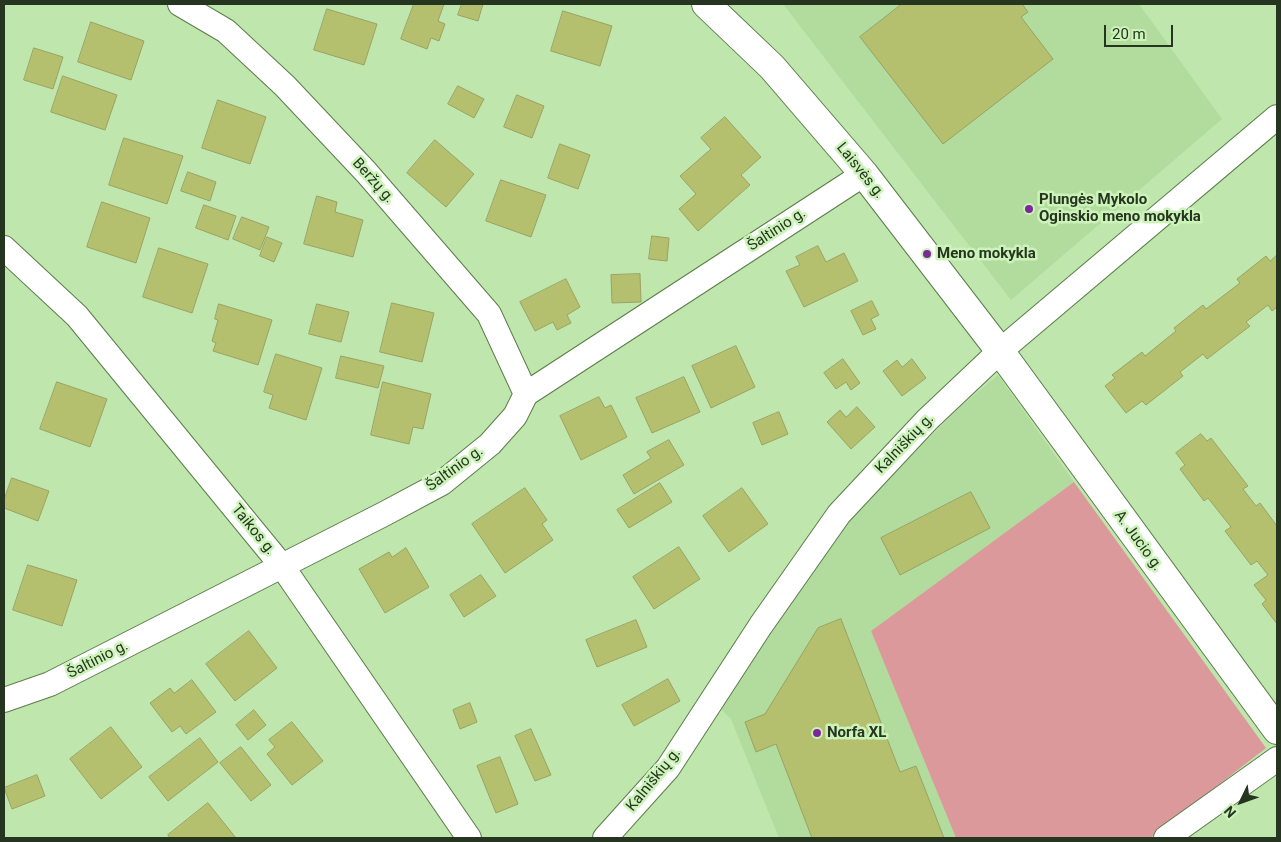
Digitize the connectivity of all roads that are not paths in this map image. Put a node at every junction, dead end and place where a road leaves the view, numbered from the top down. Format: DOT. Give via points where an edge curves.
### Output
graph roads {
  1 [pos="180,4"];
  2 [pos="706,4"];
  3 [pos="1277,117"];
  4 [pos="864,174"];
  5 [pos="4,248"];
  6 [pos="1000,351"];
  7 [pos="526,394"];
  8 [pos="282,566"];
  9 [pos="4,700"];
  10 [pos="1277,730"];
  11 [pos="1277,759"];
  12 [pos="469,838"];
  13 [pos="605,838"];
  14 [pos="1166,838"];
  1 -- 7 [label="street, Beržų g." via="226,31 285,86 366,172 489,314"];
  2 -- 4 [label="street, Laisvės g." via="772,67"];
  3 -- 6 [label="street, Kalniškių g."];
  4 -- 6 [label="street, Laisvės g."];
  4 -- 7 [label="street, Šaltinio g."];
  5 -- 8 [label="street, Taikos g." via="77,316"];
  6 -- 10 [label="street, A. Jucio g."];
  6 -- 13 [label="street, Kalniškių g." via="926,420 839,514 761,625 668,768"];
  7 -- 8 [label="street, Šaltinio g." via="515,416 490,444 442,483"];
  8 -- 9 [label="street, Šaltinio g." via="50,684"];
  8 -- 12 [label="street, Taikos g."];
  11 -- 14 [label="street"];
}
